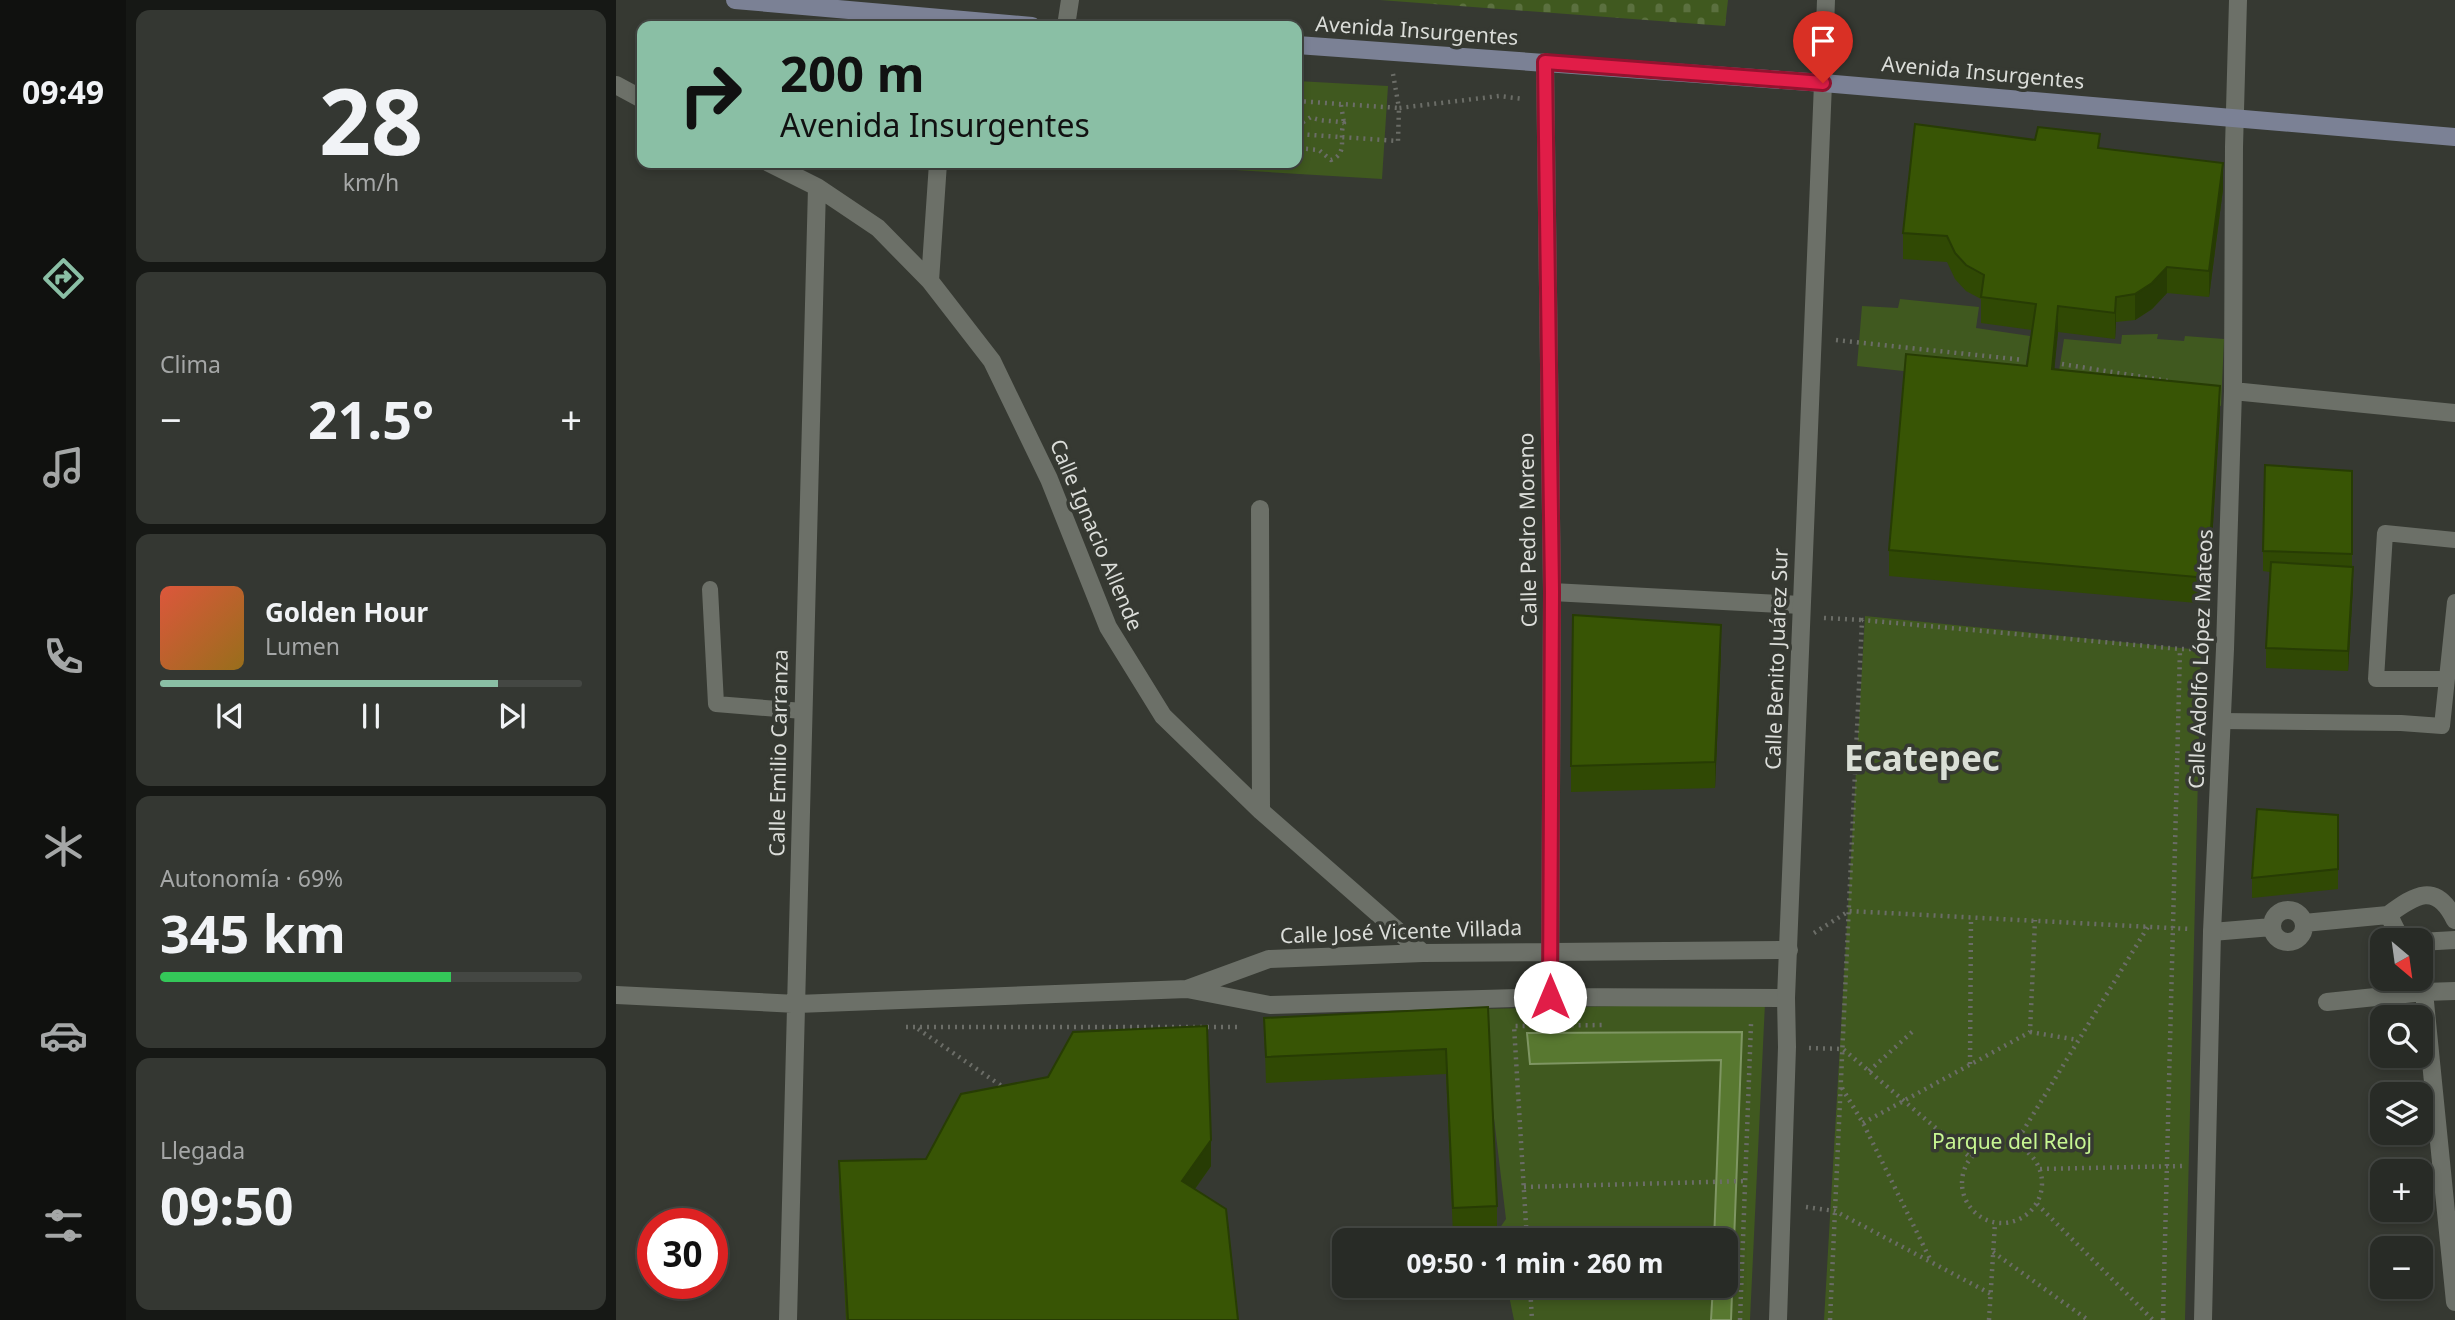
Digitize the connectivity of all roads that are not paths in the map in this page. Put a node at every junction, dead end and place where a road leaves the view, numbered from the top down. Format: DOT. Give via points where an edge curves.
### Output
graph roads {
  1 [pos="735,0"];
  2 [pos="1070,0"];
  3 [pos="1826,0"];
  4 [pos="2238,0"];
  5 [pos="975,21"];
  6 [pos="1067,21"];
  7 [pos="1302,45"];
  8 [pos="1545,62"];
  9 [pos="1823,83"];
  10 [pos="616,85"];
  11 [pos="637,96"];
  12 [pos="2235,118"];
  13 [pos="2455,137"];
  14 [pos="779,168"];
  15 [pos="938,168"];
  16 [pos="817,187"];
  17 [pos="930,281"];
  18 [pos="2233,391"];
  19 [pos="2455,413"];
  20 [pos="1260,509"];
  21 [pos="2455,540"];
  22 [pos="710,589"];
  23 [pos="1552,592"];
  24 [pos="2455,602"];
  25 [pos="1801,611"];
  26 [pos="2446,679"];
  27 [pos="803,711"];
  28 [pos="2222,721"];
  29 [pos="2449,726"];
  30 [pos="1261,811"];
  31 [pos="2388,915"];
  32 [pos="2455,920"];
  33 [pos="2396,928"];
  34 [pos="2212,932"];
  35 [pos="2455,940"];
  36 [pos="2433,941"];
  37 [pos="1789,950"];
  38 [pos="1550,951"];
  39 [pos="1423,953"];
  40 [pos="1187,989"];
  41 [pos="2455,991"];
  42 [pos="2424,992"];
  43 [pos="616,995"];
  44 [pos="1550,997"];
  45 [pos="1786,998"];
  46 [pos="2326,1002"];
  47 [pos="797,1004"];
  48 [pos="2455,1302"];
  49 [pos="788,1320"];
  50 [pos="1778,1320"];
  51 [pos="2203,1320"];
  1 -- 5 [label="main road"];
  2 -- 6 [label="street"];
  3 -- 9 [label="street, Calle Benito Juárez Sur"];
  4 -- 12 [label="street, Calle Adolfo López Mateos"];
  7 -- 8 [label="main road, Avenida Insurgentes"];
  8 -- 9 [label="main road, Avenida Insurgentes"];
  8 -- 23 [label="street, Calle Pedro Moreno"];
  9 -- 12 [label="main road, Avenida Insurgentes"];
  9 -- 25 [label="street, Calle Benito Juárez Sur"];
  10 -- 11 [label="street"];
  12 -- 13 [label="main road, Avenida Insurgentes"];
  12 -- 18 [label="street, Calle Adolfo López Mateos"];
  14 -- 16 [label="street, Calle Ignacio Allende"];
  15 -- 17 [label="street"];
  16 -- 17 [label="street, Calle Ignacio Allende" via="878,228"];
  16 -- 27 [label="street, Calle Emilio Carranza"];
  17 -- 30 [label="street, Calle Ignacio Allende" via="992,360 1049,479 1108,627 1163,716"];
  18 -- 19 [label="street"];
  18 -- 28 [label="street, Calle Adolfo López Mateos"];
  20 -- 30 [label="street"];
  21 -- 26 [label="lane" via="2385,533 2379,604 2376,679"];
  22 -- 27 [label="lane" via="716,704"];
  23 -- 25 [label="street"];
  23 -- 38 [label="street, Calle Pedro Moreno"];
  24 -- 26 [label="lane"];
  25 -- 37 [label="street, Calle Benito Juárez Sur"];
  26 -- 29 [label="lane"];
  27 -- 47 [label="street, Calle Emilio Carranza"];
  28 -- 29 [label="lane"];
  28 -- 34 [label="street, Calle Adolfo López Mateos"];
  30 -- 39 [label="street, Calle Ignacio Allende"];
  31 -- 32 [label="street" via="2427,894 2444,903"];
  31 -- 33 [label="street"];
  31 -- 34 [label="street" via="2304,923 2294,911 2284,910 2275,916 2272,927"];
  34 -- 51 [label="street, Calle Adolfo López Mateos"];
  35 -- 36 [label="street"];
  37 -- 38 [label="street, Calle José Vicente Villada"];
  37 -- 45 [label="street, Calle Benito Juárez Sur"];
  38 -- 39 [label="street, Calle José Vicente Villada"];
  38 -- 44 [label="street, Calle Pedro Moreno"];
  39 -- 40 [label="street, Calle José Vicente Villada" via="1269,959"];
  40 -- 44 [label="street, Calle José Vicente Villada" via="1270,1005"];
  40 -- 47 [label="street, Calle José Vicente Villada"];
  41 -- 42 [label="street"];
  42 -- 46 [label="street"];
  42 -- 48 [label="street"];
  43 -- 47 [label="street, Calle José Vicente Villada"];
  44 -- 45 [label="street, Calle José Vicente Villada"];
  45 -- 50 [label="street, Calle Benito Juárez Sur"];
  47 -- 49 [label="street, Calle Emilio Carranza"];
}
